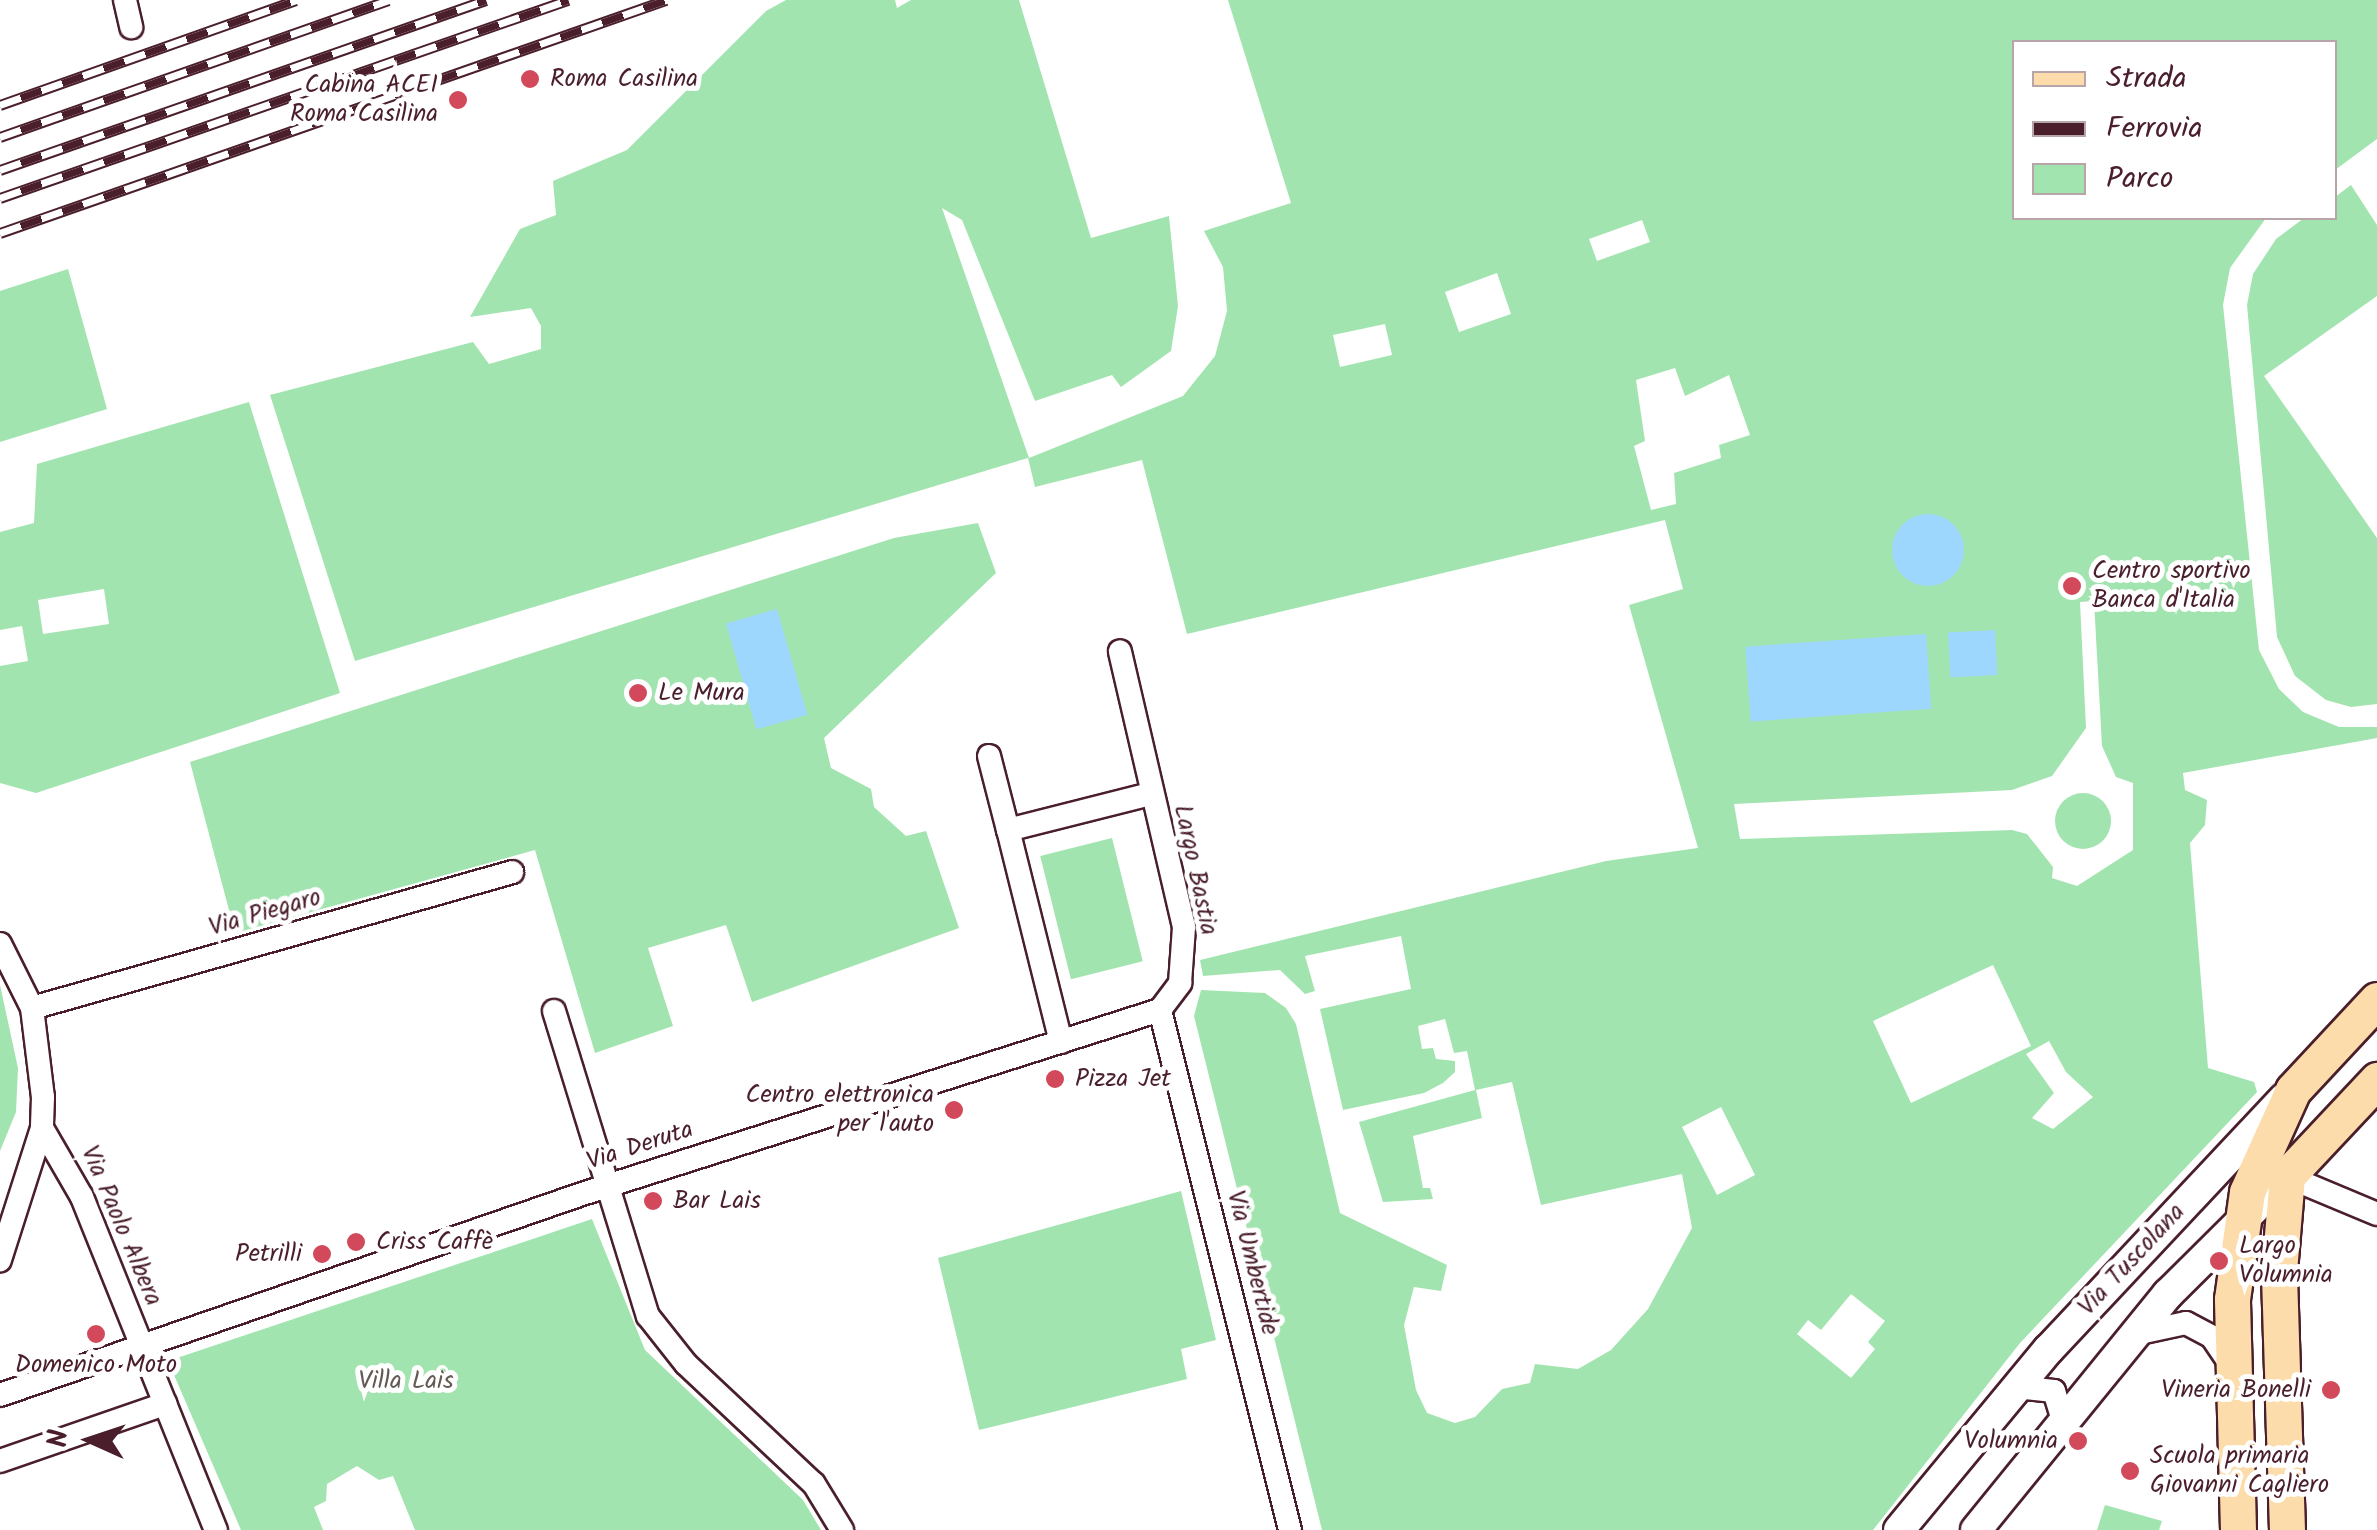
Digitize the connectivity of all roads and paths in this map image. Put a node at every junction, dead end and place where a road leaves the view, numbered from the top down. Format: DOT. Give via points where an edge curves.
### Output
graph roads {
  1 [pos="125,0"];
  2 [pos="131,27"];
  3 [pos="1120,652"];
  4 [pos="990,756"];
  5 [pos="1150,794"];
  6 [pos="1008,830"];
  7 [pos="512,872"];
  8 [pos="0,944"];
  9 [pos="2377,1000"];
  10 [pos="32,1008"];
  11 [pos="1160,1010"];
  12 [pos="554,1011"];
  13 [pos="1061,1042"];
  14 [pos="2377,1080"];
  15 [pos="2293,1090"];
  16 [pos="42,1128"];
  17 [pos="2272,1170"];
  18 [pos="606,1186"];
  19 [pos="2377,1214"];
  20 [pos="2240,1221"];
  21 [pos="0,1260"];
  22 [pos="2135,1334"];
  23 [pos="142,1349"];
  24 [pos="2234,1372"];
  25 [pos="2016,1386"];
  26 [pos="0,1395"];
  27 [pos="165,1404"];
  28 [pos="2063,1421"];
  29 [pos="0,1461"];
  30 [pos="216,1530"];
  31 [pos="842,1530"];
  32 [pos="1290,1530"];
  33 [pos="1899,1530"];
  34 [pos="1976,1530"];
  35 [pos="2238,1530"];
  36 [pos="2286,1530"];
  1 -- 2 [label="street"];
  3 -- 5 [label="street, Largo Bastia"];
  4 -- 6 [label="street"];
  5 -- 6 [label="street, Largo Bastia"];
  5 -- 11 [label="street, Largo Bastia" via="1185,940 1178,989"];
  6 -- 13 [label="street"];
  7 -- 10 [label="street, Via Piegaro"];
  8 -- 10 [label="street"];
  9 -- 15 [label="main road, Via Tuscolana"];
  10 -- 16 [label="street"];
  11 -- 13 [label="street, Via Deruta"];
  11 -- 32 [label="street, Via Umbertide"];
  12 -- 18 [label="street"];
  13 -- 18 [label="street, Via Deruta"];
  14 -- 17 [label="main road"];
  15 -- 17 [label="main road"];
  15 -- 25 [label="main road, Via Tuscolana"];
  16 -- 21 [label="street"];
  16 -- 23 [label="street, Via Paolo Albera" via="72,1173"];
  17 -- 19 [label="street"];
  17 -- 20 [label="main road"];
  17 -- 36 [label="main road"];
  18 -- 23 [label="street, Via Deruta"];
  18 -- 31 [label="street" via="636,1292 654,1326 814,1484"];
  20 -- 22 [label="main road, Via Tuscolana"];
  20 -- 24 [label="main road"];
  22 -- 24 [label="street" via="2186,1323 2212,1337"];
  22 -- 28 [label="main road, Via Tuscolana"];
  23 -- 26 [label="street, Via Deruta"];
  23 -- 27 [label="street, Via Paolo Albera"];
  24 -- 35 [label="main road"];
  25 -- 28 [label="street" via="2054,1391"];
  25 -- 33 [label="main road, Via Tuscolana"];
  27 -- 29 [label="street"];
  27 -- 30 [label="street"];
  28 -- 34 [label="main road, Via Tuscolana"];
}
